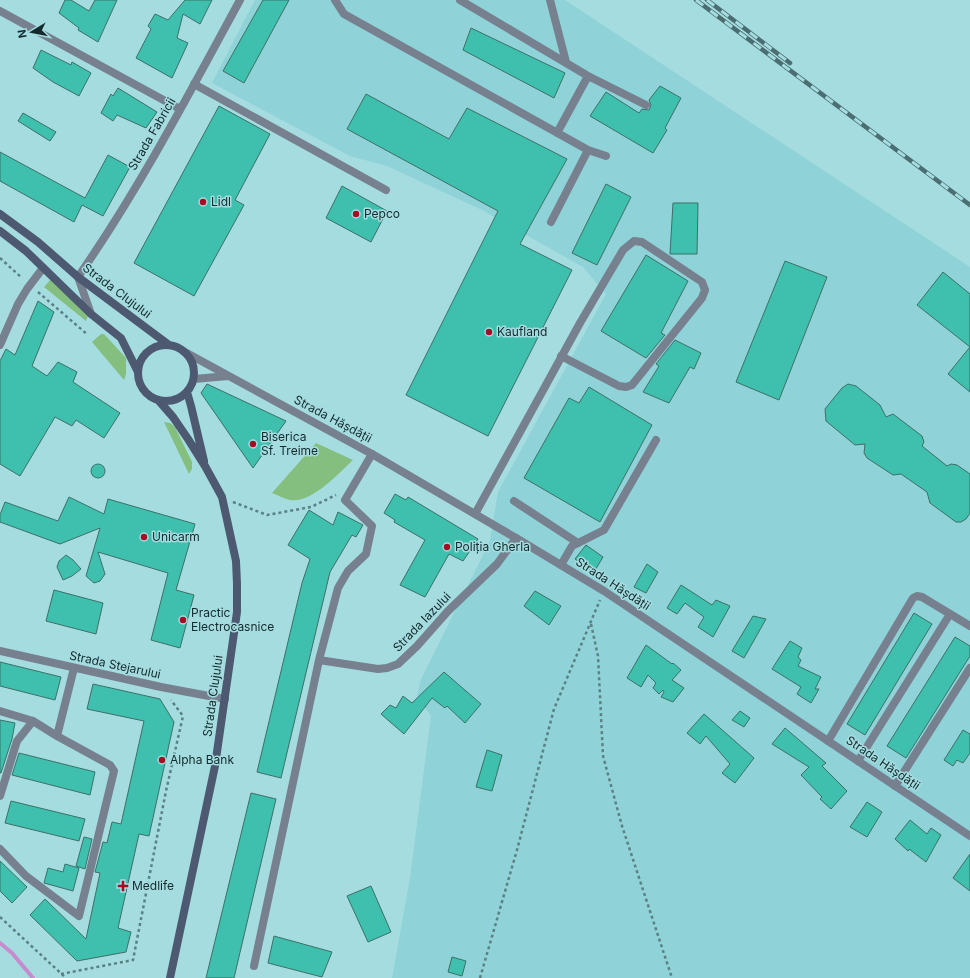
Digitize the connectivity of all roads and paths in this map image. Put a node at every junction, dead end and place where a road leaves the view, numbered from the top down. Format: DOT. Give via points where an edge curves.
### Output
graph roads {
  1 [pos="240,0"];
  2 [pos="335,0"];
  3 [pos="460,0"];
  4 [pos="550,0"];
  5 [pos="0,11"];
  6 [pos="566,62"];
  7 [pos="588,76"];
  8 [pos="194,84"];
  9 [pos="646,105"];
  10 [pos="180,109"];
  11 [pos="557,133"];
  12 [pos="588,150"];
  13 [pos="606,156"];
  14 [pos="386,190"];
  15 [pos="0,214"];
  16 [pos="551,222"];
  17 [pos="0,231"];
  18 [pos="0,258"];
  19 [pos="43,268"];
  20 [pos="78,277"];
  21 [pos="30,285"];
  22 [pos="91,314"];
  23 [pos="88,335"];
  24 [pos="0,345"];
  25 [pos="169,345"];
  26 [pos="183,351"];
  27 [pos="561,356"];
  28 [pos="138,372"];
  29 [pos="228,376"];
  30 [pos="194,379"];
  31 [pos="187,392"];
  32 [pos="159,401"];
  33 [pos="656,440"];
  34 [pos="372,454"];
  35 [pos="205,466"];
  36 [pos="351,490"];
  37 [pos="222,497"];
  38 [pos="514,501"];
  39 [pos="475,514"];
  40 [pos="516,538"];
  41 [pos="578,543"];
  42 [pos="561,565"];
  43 [pos="604,591"];
  44 [pos="950,614"];
  45 [pos="590,624"];
  46 [pos="970,626"];
  47 [pos="0,651"];
  48 [pos="319,660"];
  49 [pos="74,668"];
  50 [pos="970,668"];
  51 [pos="161,687"];
  52 [pos="225,699"];
  53 [pos="0,711"];
  54 [pos="34,721"];
  55 [pos="57,736"];
  56 [pos="828,741"];
  57 [pos="858,761"];
  58 [pos="895,786"];
  59 [pos="0,796"];
  60 [pos="970,836"];
  61 [pos="0,849"];
  62 [pos="0,917"];
  63 [pos="254,966"];
  64 [pos="61,974"];
  65 [pos="66,978"];
  66 [pos="170,978"];
  67 [pos="480,978"];
  68 [pos="672,978"];
  1 -- 8 [label="street, Strada Fabricii"];
  2 -- 11 [label="street" via="344,14"];
  3 -- 6 [label="street"];
  4 -- 6 [label="street"];
  5 -- 10 [label="street"];
  6 -- 7 [label="street"];
  7 -- 9 [label="street"];
  7 -- 11 [label="street"];
  8 -- 10 [label="street, Strada Fabricii"];
  8 -- 14 [label="street"];
  10 -- 20 [label="street, Strada Fabricii"];
  11 -- 12 [label="street"];
  12 -- 13 [label="street"];
  12 -- 16 [label="street"];
  15 -- 20 [label="main road, Strada Clujului" via="38,242"];
  17 -- 19 [label="main road, Strada Clujului"];
  18 -- 21 [label="path"];
  19 -- 21 [label="street"];
  19 -- 22 [label="main road, Strada Clujului"];
  20 -- 22 [label="street"];
  20 -- 25 [label="main road, Strada Clujului"];
  21 -- 23 [label="path"];
  21 -- 24 [label="street" via="18,304"];
  22 -- 28 [label="main road, Strada Clujului" via="121,338"];
  25 -- 26 [label="main road, Strada Clujului"];
  25 -- 28 [label="main road" via="148,352 139,364"];
  26 -- 29 [label="street, Strada Hășdății"];
  26 -- 30 [label="main road" via="192,363"];
  27 -- 27 [label="street" via="623,250 634,241 642,242 702,282 705,290 702,298 632,385 618,386"];
  27 -- 39 [label="street"];
  28 -- 32 [label="main road, Strada Clujului" via="141,387"];
  29 -- 30 [label="street"];
  29 -- 34 [label="street, Strada Hășdății"];
  30 -- 31 [label="main road"];
  31 -- 32 [label="main road" via="174,400"];
  31 -- 35 [label="main road, Strada Clujului"];
  32 -- 35 [label="main road, Strada Clujului" via="173,417"];
  33 -- 41 [label="street" via="604,530"];
  34 -- 36 [label="street"];
  34 -- 39 [label="street, Strada Hășdății"];
  35 -- 37 [label="main road, Strada Clujului"];
  36 -- 37 [label="path" via="341,492 311,507 267,516"];
  36 -- 48 [label="street" via="345,500 372,526 366,554 348,571 338,588"];
  37 -- 52 [label="main road, Strada Clujului" via="236,561 237,584 237,612"];
  38 -- 41 [label="street"];
  39 -- 40 [label="street, Strada Hășdății"];
  40 -- 42 [label="street, Strada Hășdății"];
  40 -- 48 [label="street, Strada Iazului" via="497,564 398,664 378,669"];
  41 -- 42 [label="street" via="572,546"];
  42 -- 43 [label="street, Strada Hășdății"];
  43 -- 45 [label="path"];
  43 -- 56 [label="street, Strada Hășdății"];
  44 -- 46 [label="street"];
  44 -- 56 [label="street" via="922,597 914,598"];
  44 -- 57 [label="street"];
  45 -- 67 [label="path" via="554,709"];
  45 -- 68 [label="path" via="598,656 603,756 622,826"];
  47 -- 49 [label="street, Strada Stejarului"];
  48 -- 63 [label="street"];
  49 -- 51 [label="street, Strada Stejarului"];
  49 -- 55 [label="street"];
  50 -- 58 [label="street"];
  51 -- 52 [label="street, Strada Stejarului"];
  51 -- 64 [label="path" via="183,716 133,960"];
  52 -- 66 [label="main road, Strada Clujului" via="214,766"];
  53 -- 54 [label="street"];
  54 -- 55 [label="street"];
  54 -- 59 [label="street" via="17,741"];
  55 -- 61 [label="street" via="110,765 114,771 79,916 26,876"];
  56 -- 57 [label="street, Strada Hășdății"];
  57 -- 58 [label="street, Strada Hășdății"];
  58 -- 60 [label="street, Strada Hășdății"];
  62 -- 64 [label="path"];
  64 -- 65 [label="path"];
}
